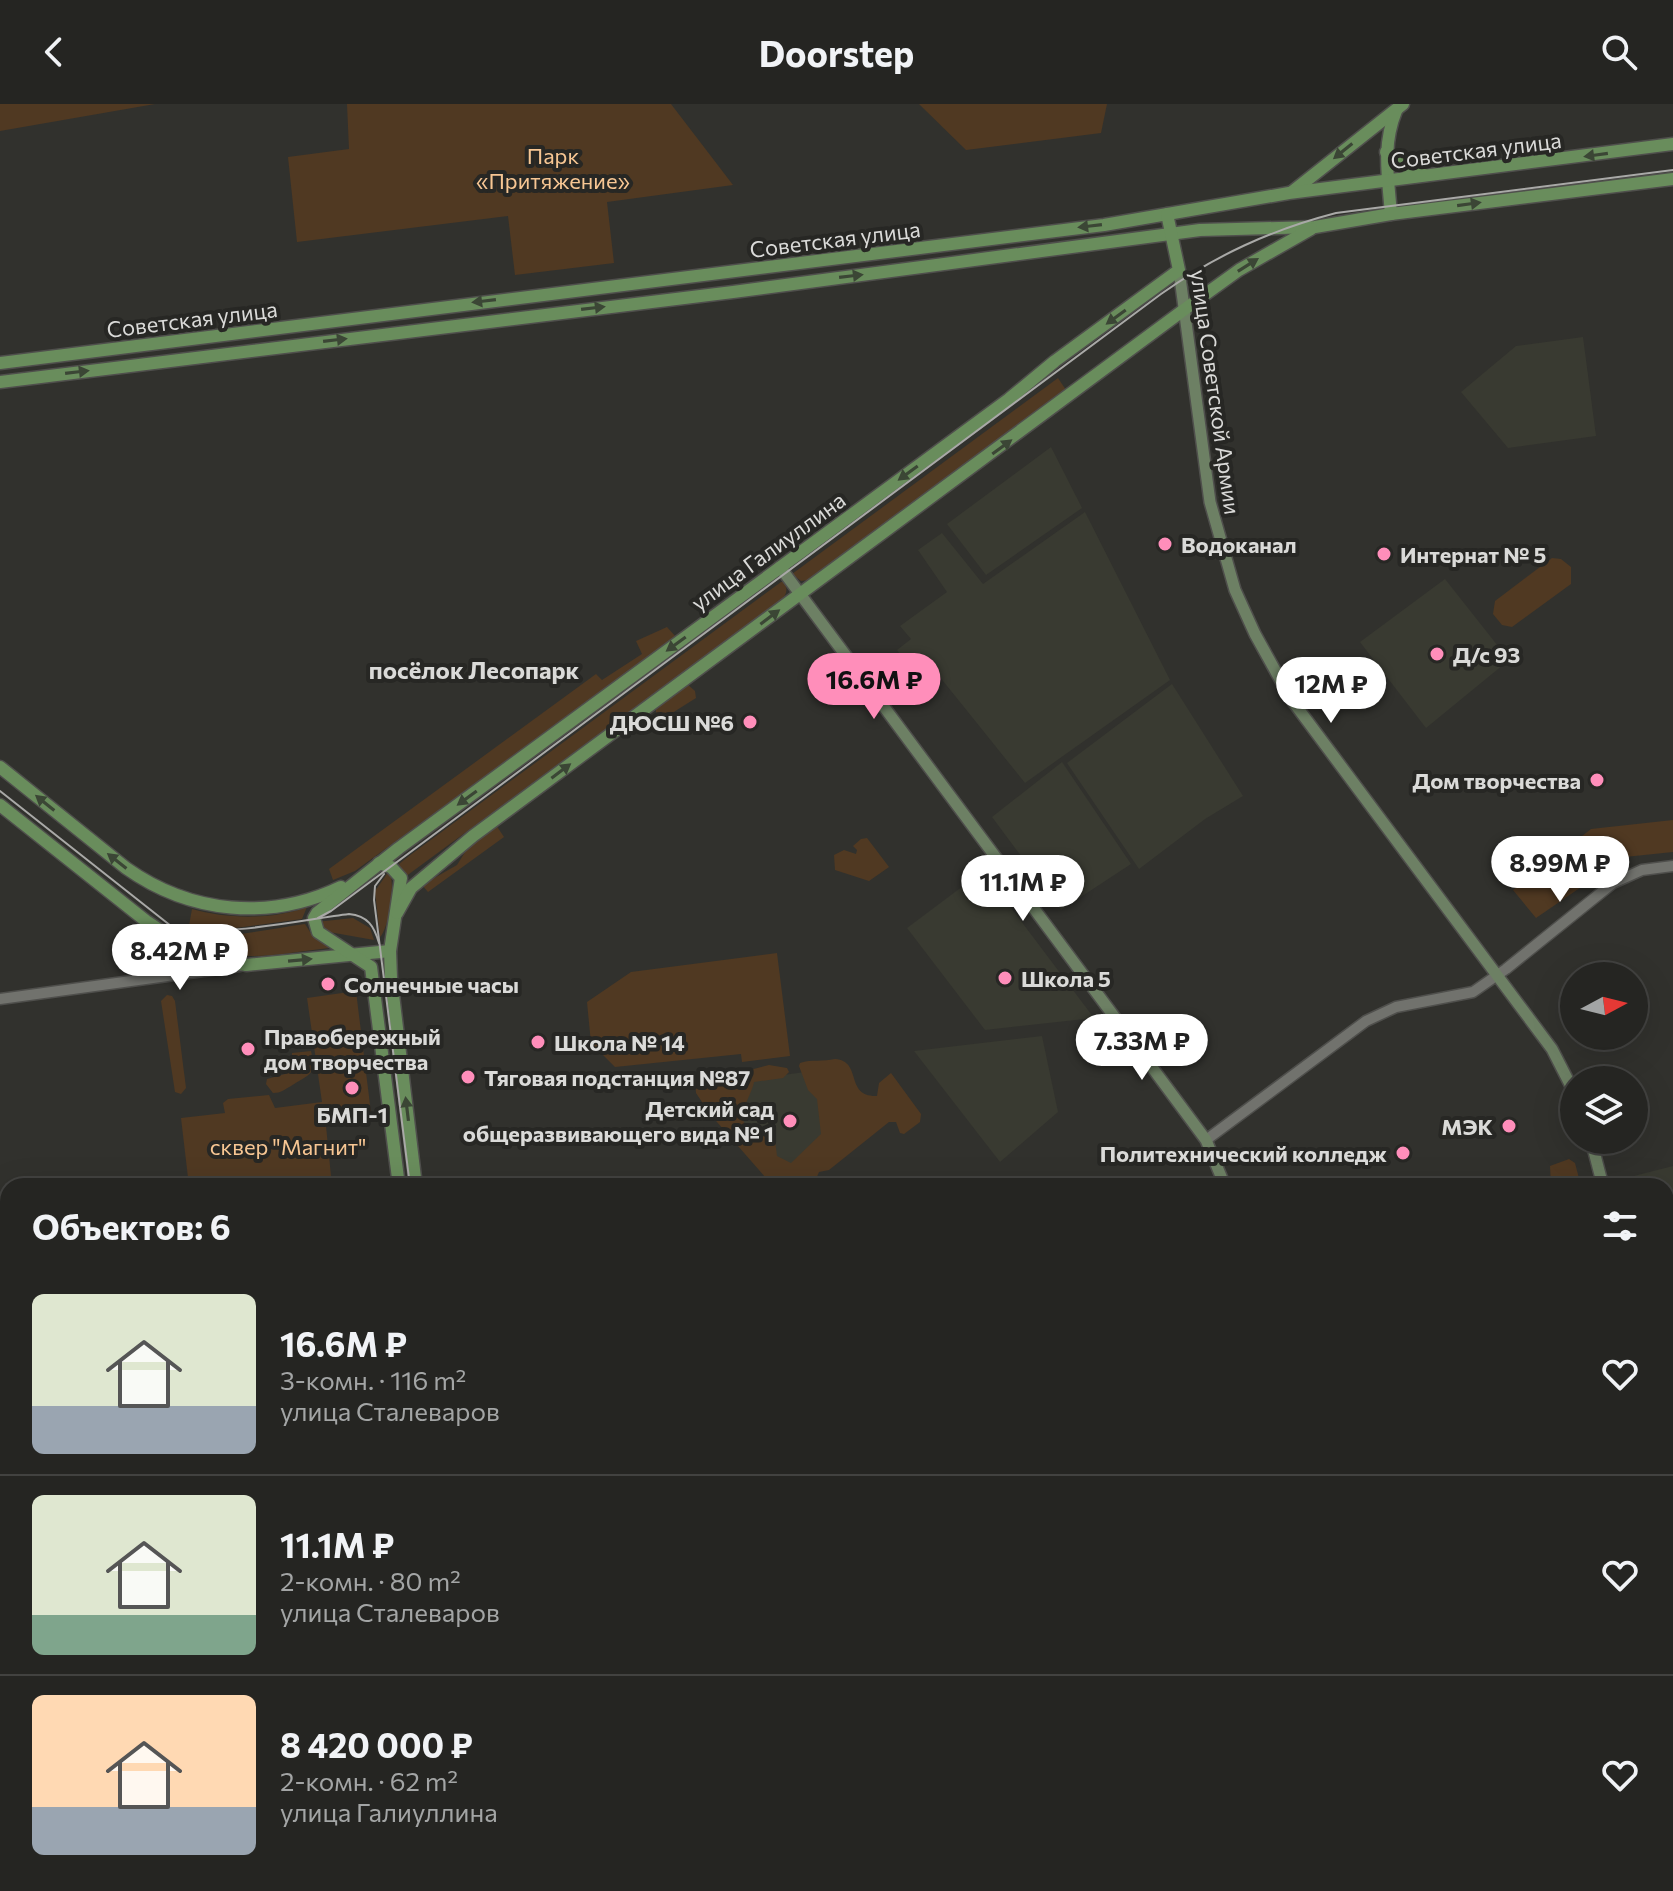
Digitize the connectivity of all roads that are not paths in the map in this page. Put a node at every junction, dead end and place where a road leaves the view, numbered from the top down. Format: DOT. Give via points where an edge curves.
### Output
graph roads {
  1 [pos="1400,106"];
  2 [pos="1673,144"];
  3 [pos="1386,152"];
  4 [pos="1427,177"];
  5 [pos="1673,179"];
  6 [pos="1389,181"];
  7 [pos="1289,193"];
  8 [pos="1167,214"];
  9 [pos="1391,214"];
  10 [pos="1315,227"];
  11 [pos="1170,235"];
  12 [pos="1179,270"];
  13 [pos="728,273"];
  14 [pos="731,292"];
  15 [pos="1185,309"];
  16 [pos="262,330"];
  17 [pos="264,349"];
  18 [pos="0,363"];
  19 [pos="0,382"];
  20 [pos="780,567"];
  21 [pos="800,595"];
  22 [pos="0,767"];
  23 [pos="0,805"];
  24 [pos="379,863"];
  25 [pos="1673,866"];
  26 [pos="357,879"];
  27 [pos="397,913"];
  28 [pos="390,951"];
  29 [pos="197,955"];
  30 [pos="354,955"];
  31 [pos="246,965"];
  32 [pos="199,972"];
  33 [pos="1498,975"];
  34 [pos="0,999"];
  35 [pos="1561,1066"];
  36 [pos="1206,1140"];
  37 [pos="1595,1154"];
  38 [pos="398,1178"];
  39 [pos="415,1178"];
  40 [pos="1223,1178"];
  41 [pos="1601,1178"];
  1 -- 3 [label="main road"];
  1 -- 7 [label="main road, one-way"];
  2 -- 4 [label="main road, Советская улица, one-way"];
  3 -- 4 [label="main road"];
  3 -- 6 [label="main road"];
  4 -- 6 [label="main road, Советская улица"];
  9 -- 5 [label="main road, Советская улица, one-way"];
  6 -- 7 [label="main road, Советская улица"];
  6 -- 9 [label="main road"];
  7 -- 8 [label="main road, Советская улица"];
  8 -- 11 [label="main road, улица Советской Армии"];
  8 -- 13 [label="main road, Советская улица, one-way"];
  9 -- 10 [label="main road, Советская улица"];
  10 -- 11 [label="main road, Советская улица"];
  15 -- 10 [label="main road, Советская улица, one-way" via="1239,270"];
  11 -- 12 [label="main road, улица Советской Армии"];
  14 -- 11 [label="main road, Советская улица, one-way"];
  12 -- 15 [label="main road, улица Советской Армии"];
  12 -- 20 [label="main road, улица Галиуллина, one-way"];
  13 -- 14 [label="main road"];
  13 -- 16 [label="main road, Советская улица, one-way"];
  17 -- 14 [label="main road, Советская улица, one-way"];
  21 -- 15 [label="main road, one-way"];
  15 -- 33 [label="main road, улица Советской Армии" via="1210,502 1230,576 1250,624 1291,699"];
  16 -- 17 [label="main road"];
  16 -- 18 [label="main road, Советская улица"];
  19 -- 17 [label="main road, Советская улица, one-way"];
  20 -- 21 [label="main road"];
  20 -- 24 [label="main road, улица Галиуллина, one-way"];
  27 -- 21 [label="main road, one-way" via="411,888 473,836"];
  21 -- 36 [label="main road"];
  26 -- 22 [label="main road, one-way" via="296,905 232,908 192,900 136,875"];
  23 -- 29 [label="main road"];
  24 -- 26 [label="main road, улица Галиуллина"];
  24 -- 27 [label="main road" via="401,878"];
  25 -- 33 [label="street" via="1642,870 1613,883"];
  26 -- 30 [label="main road, улица Галиуллина" via="314,918 324,938"];
  27 -- 28 [label="main road"];
  28 -- 30 [label="main road"];
  39 -- 28 [label="main road, one-way"];
  29 -- 31 [label="main road"];
  29 -- 32 [label="street"];
  31 -- 30 [label="main road, one-way"];
  30 -- 38 [label="main road" via="371,967 373,975"];
  31 -- 32 [label="street"];
  32 -- 34 [label="street"];
  33 -- 35 [label="main road, улица Советской Армии"];
  33 -- 36 [label="street" via="1473,992 1384,1011 1366,1021"];
  36 -- 40 [label="main road"];
  37 -- 41 [label="main road"];
}
